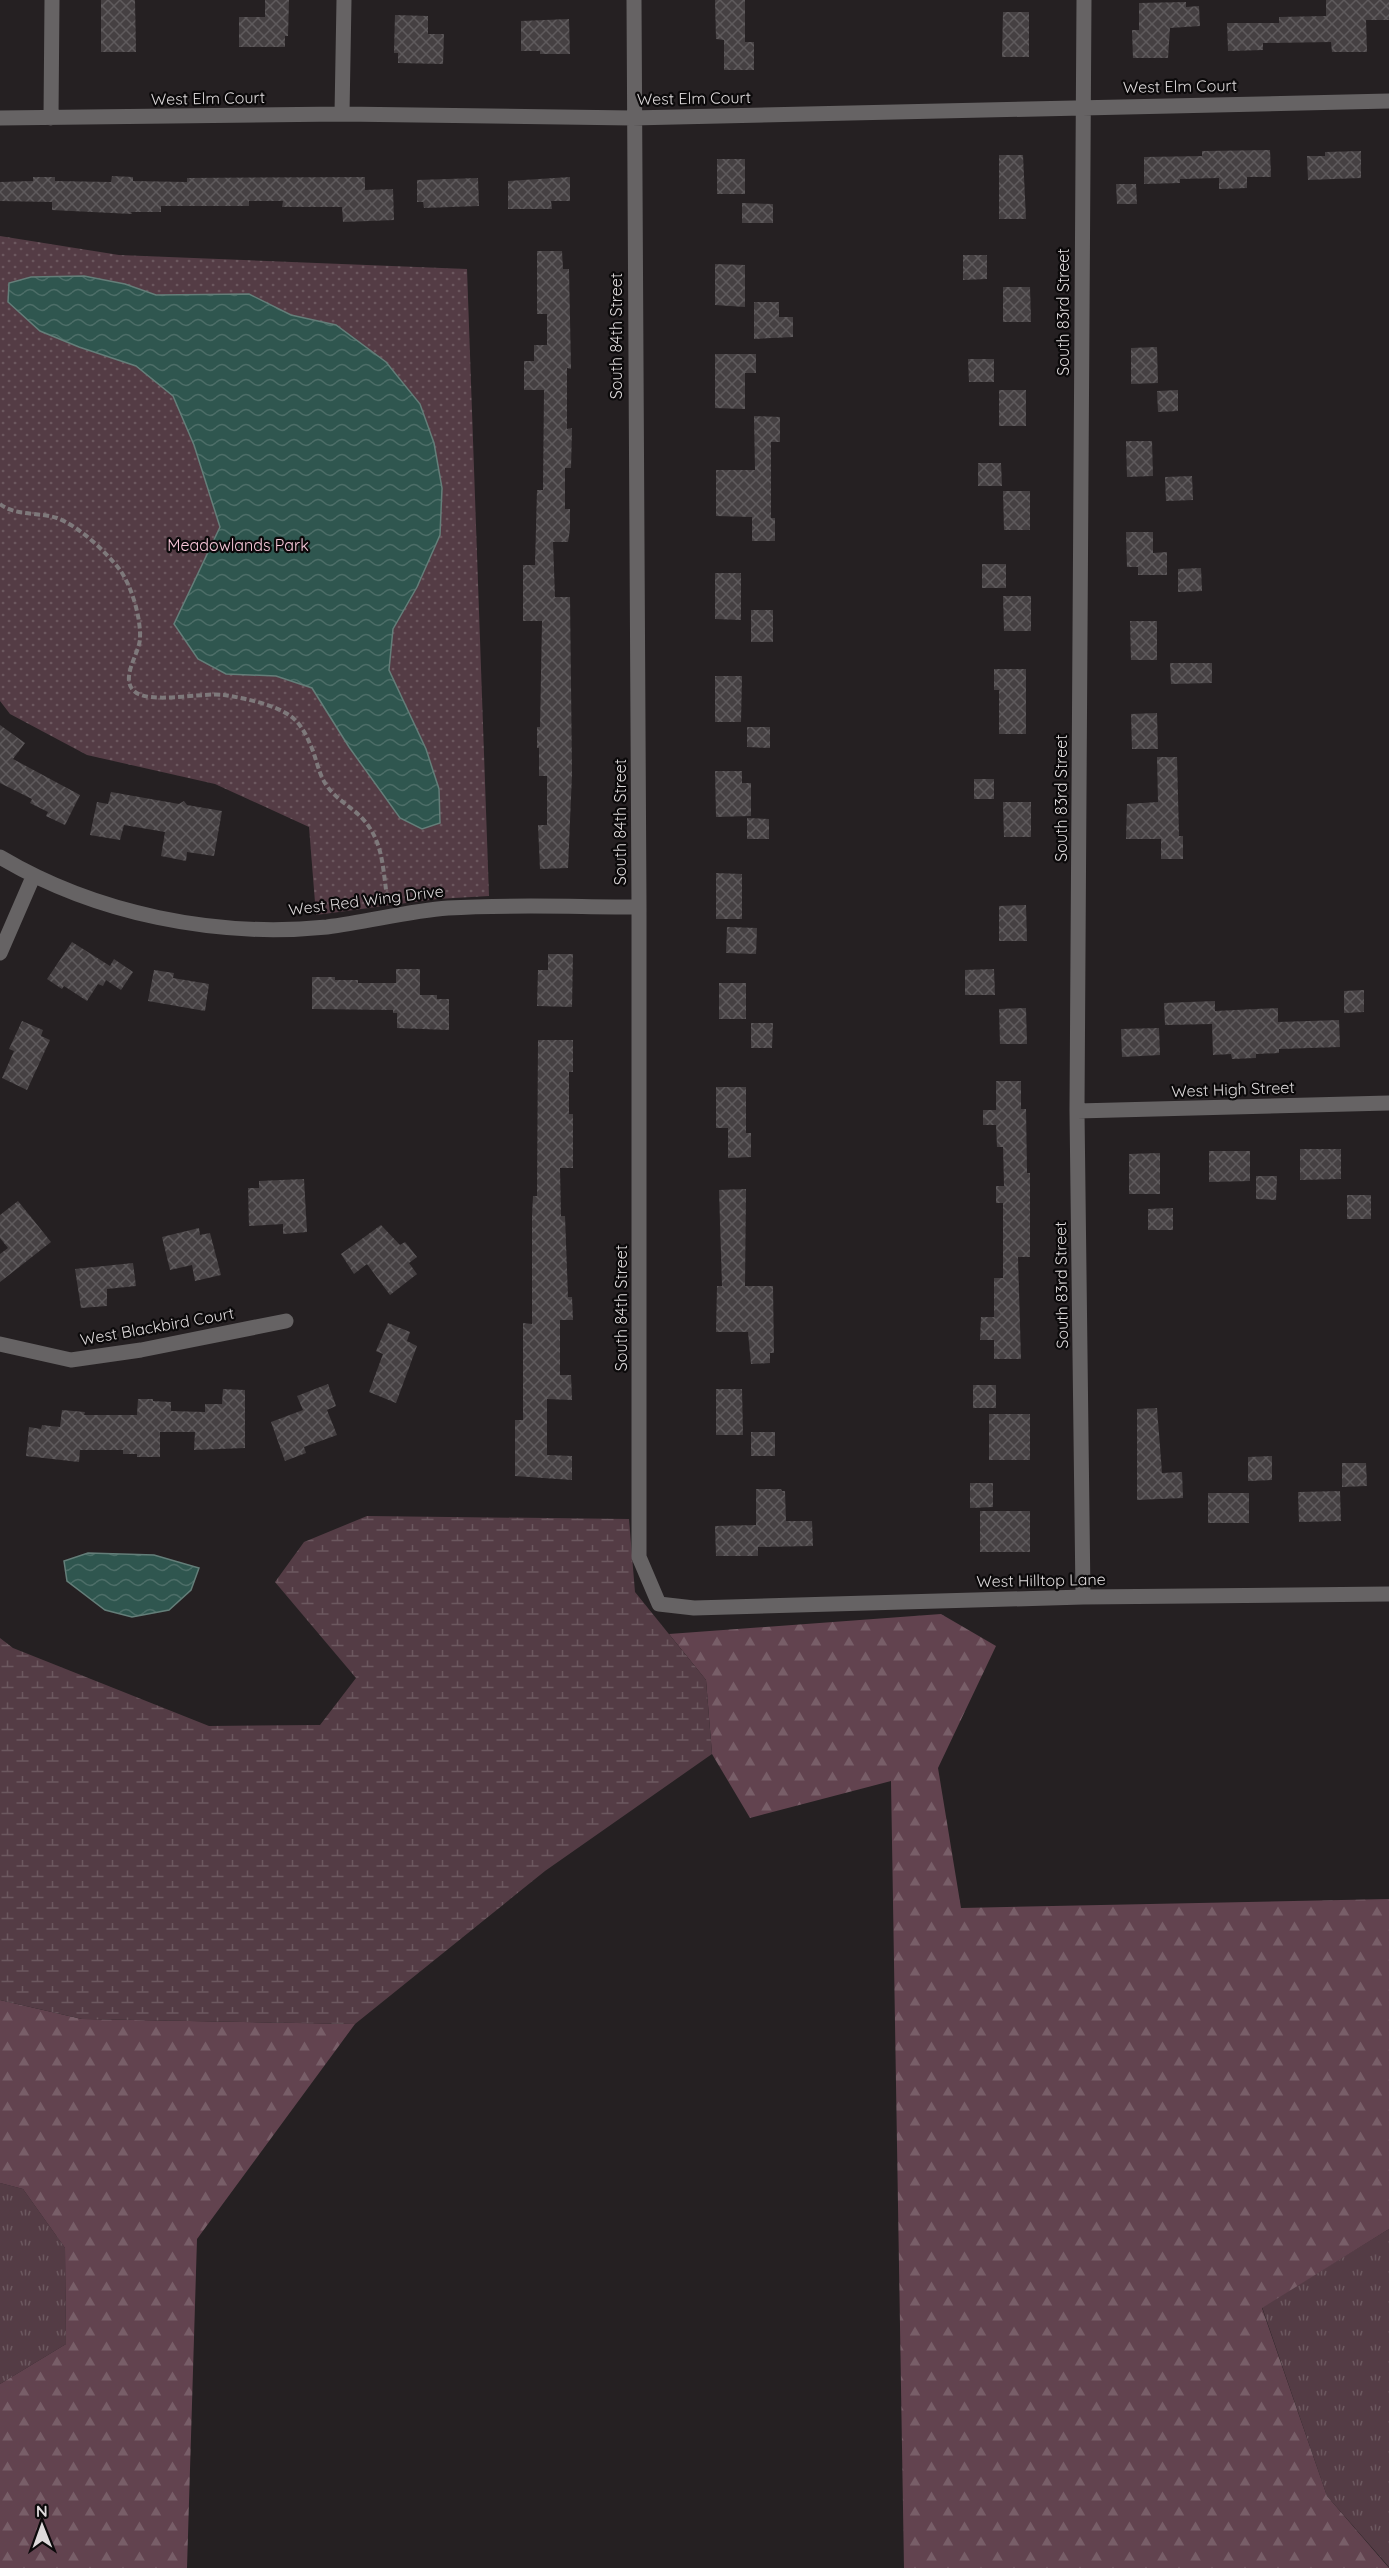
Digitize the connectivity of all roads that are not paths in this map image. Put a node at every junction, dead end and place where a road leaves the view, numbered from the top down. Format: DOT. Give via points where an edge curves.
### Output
graph roads {
  1 [pos="52,0"];
  2 [pos="344,0"];
  3 [pos="634,0"];
  4 [pos="1084,0"];
  5 [pos="1389,101"];
  6 [pos="1082,106"];
  7 [pos="342,114"];
  8 [pos="0,118"];
  9 [pos="51,118"];
  10 [pos="632,118"];
  11 [pos="0,857"];
  12 [pos="33,877"];
  13 [pos="639,907"];
  14 [pos="0,953"];
  15 [pos="1389,1103"];
  16 [pos="1077,1111"];
  17 [pos="286,1321"];
  18 [pos="0,1344"];
  19 [pos="1389,1594"];
  20 [pos="1083,1597"];
  21 [pos="694,1608"];
  1 -- 9 [label="street"];
  2 -- 7 [label="street"];
  3 -- 10 [label="street, South 84th Street"];
  4 -- 6 [label="street, South 83rd Street"];
  5 -- 6 [label="street, West Elm Court"];
  6 -- 10 [label="street, West Elm Court"];
  6 -- 16 [label="street, South 83rd Street"];
  7 -- 9 [label="street, West Elm Court"];
  7 -- 10 [label="street, West Elm Court"];
  8 -- 9 [label="street, West Elm Court"];
  10 -- 13 [label="street, South 84th Street"];
  11 -- 12 [label="street, West Red Wing Drive"];
  12 -- 13 [label="street, West Red Wing Drive" via="144,914 224,927 327,927 448,908"];
  12 -- 14 [label="street"];
  13 -- 21 [label="street, South 84th Street" via="639,1557 659,1604"];
  15 -- 16 [label="street, West High Street"];
  16 -- 20 [label="street, South 83rd Street"];
  17 -- 18 [label="street, West Blackbird Court" via="71,1360"];
  19 -- 20 [label="street, West Hilltop Lane"];
  20 -- 21 [label="street, West Hilltop Lane"];
}
